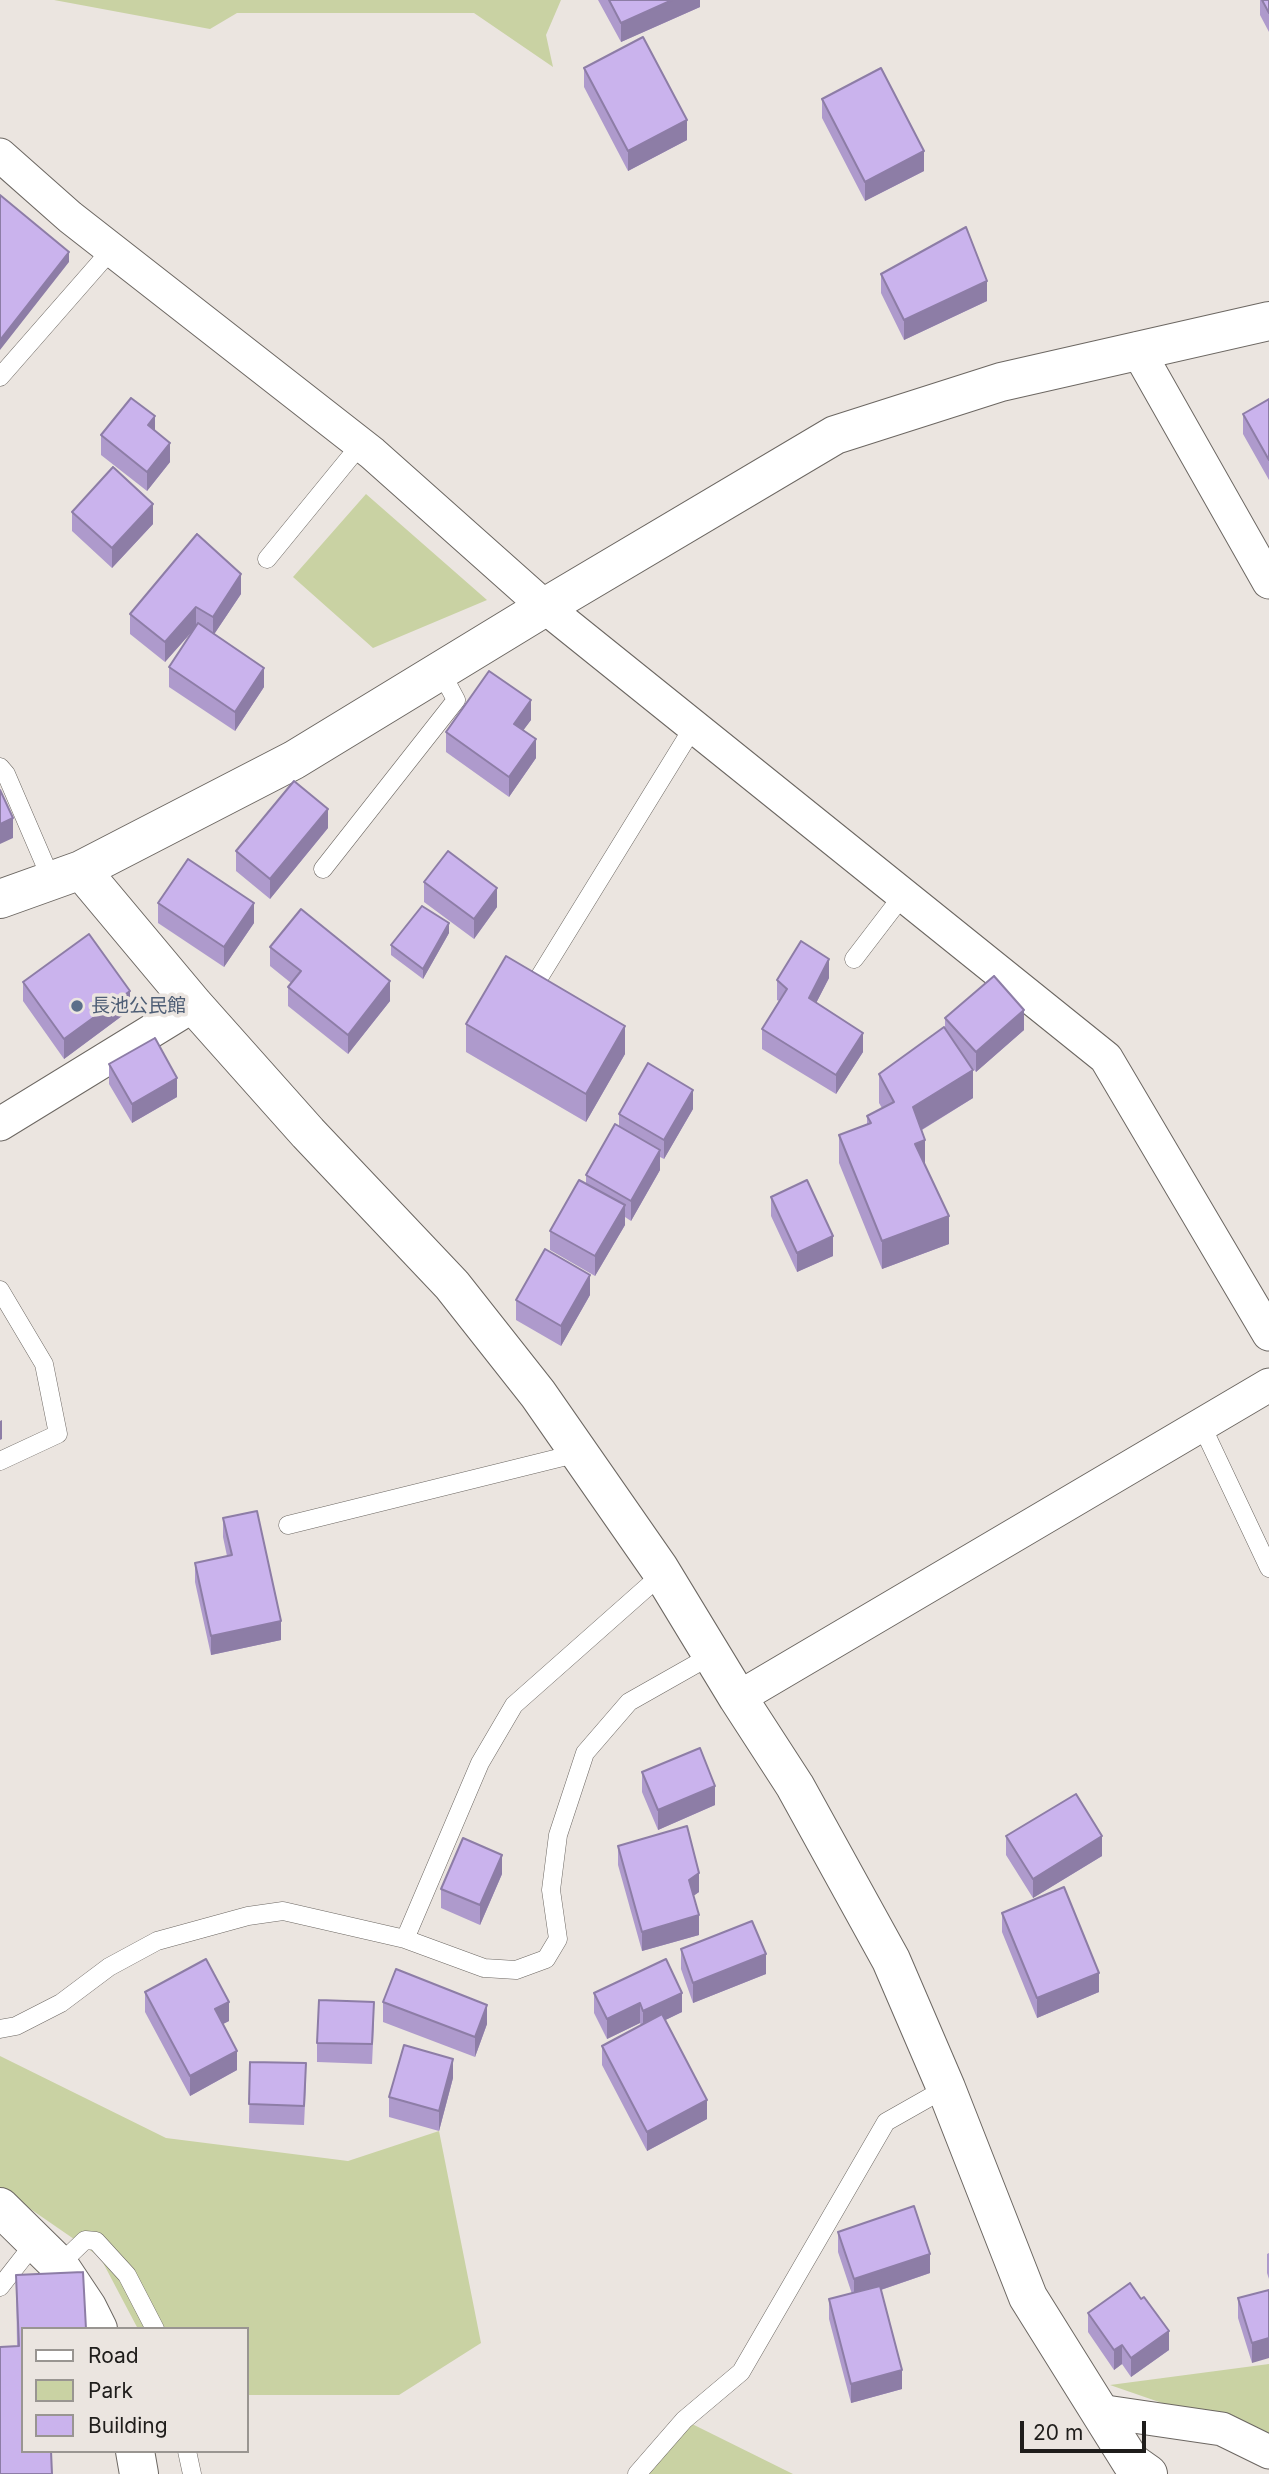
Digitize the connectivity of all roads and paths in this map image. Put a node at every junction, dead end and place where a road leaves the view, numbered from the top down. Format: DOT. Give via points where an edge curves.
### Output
graph roads {
  1 [pos="0,155"];
  2 [pos="112,250"];
  3 [pos="1269,321"];
  4 [pos="1137,349"];
  5 [pos="0,377"];
  6 [pos="361,444"];
  7 [pos="267,559"];
  8 [pos="1269,582"];
  9 [pos="545,607"];
  10 [pos="440,670"];
  11 [pos="694,726"];
  12 [pos="0,767"];
  13 [pos="323,869"];
  14 [pos="67,876"];
  15 [pos="903,895"];
  16 [pos="0,899"];
  17 [pos="854,959"];
  18 [pos="540,976"];
  19 [pos="194,1005"];
  20 [pos="0,1124"];
  21 [pos="0,1290"];
  22 [pos="1269,1334"];
  23 [pos="1269,1385"];
  24 [pos="1201,1424"];
  25 [pos="579,1453"];
  26 [pos="0,1461"];
  27 [pos="288,1525"];
  28 [pos="1269,1569"];
  29 [pos="662,1574"];
  30 [pos="712,1654"];
  31 [pos="738,1698"];
  32 [pos="405,1939"];
  33 [pos="0,2029"];
  34 [pos="946,2088"];
  35 [pos="0,2207"];
  36 [pos="47,2253"];
  37 [pos="0,2287"];
  38 [pos="97,2327"];
  39 [pos="154,2327"];
  40 [pos="1099,2411"];
  41 [pos="1269,2452"];
  42 [pos="135,2453"];
  43 [pos="187,2453"];
  44 [pos="139,2474"];
  45 [pos="192,2474"];
  46 [pos="637,2474"];
  47 [pos="1148,2474"];
  1 -- 2 [label="street"];
  2 -- 5 [label="lane"];
  2 -- 6 [label="street"];
  3 -- 4 [label="street"];
  4 -- 8 [label="street"];
  4 -- 9 [label="street" via="1001,382 835,435"];
  6 -- 7 [label="lane"];
  6 -- 9 [label="street"];
  9 -- 10 [label="street"];
  9 -- 11 [label="street"];
  10 -- 13 [label="lane" via="456,700"];
  10 -- 14 [label="street" via="294,760"];
  11 -- 15 [label="street"];
  11 -- 18 [label="lane"];
  12 -- 14 [label="lane"];
  14 -- 16 [label="street"];
  14 -- 19 [label="street"];
  15 -- 17 [label="lane"];
  15 -- 22 [label="street" via="1106,1058"];
  19 -- 20 [label="street"];
  19 -- 25 [label="street" via="452,1285"];
  21 -- 26 [label="lane" via="44,1364 58,1434"];
  23 -- 24 [label="street"];
  24 -- 28 [label="lane"];
  24 -- 31 [label="street"];
  25 -- 27 [label="lane"];
  25 -- 29 [label="street"];
  29 -- 30 [label="street"];
  29 -- 32 [label="lane" via="514,1705 480,1763"];
  30 -- 31 [label="street"];
  30 -- 32 [label="lane" via="629,1702 585,1753 558,1835 551,1890 558,1939 546,1959 516,1970 484,1968"];
  31 -- 34 [label="street" via="795,1786 891,1960"];
  32 -- 33 [label="lane" via="283,1911 248,1916 157,1941 109,1967 61,2003 16,2026"];
  34 -- 40 [label="street" via="1028,2297"];
  34 -- 46 [label="lane" via="886,2122 741,2372 684,2420"];
  35 -- 36 [label="street"];
  36 -- 37 [label="lane"];
  36 -- 38 [label="street" via="88,2307"];
  36 -- 39 [label="lane" via="96,2241 127,2275"];
  40 -- 41 [label="street" via="1222,2429"];
  40 -- 47 [label="street" via="1131,2462"];
  42 -- 44 [label="street"];
  43 -- 45 [label="lane"];
}
